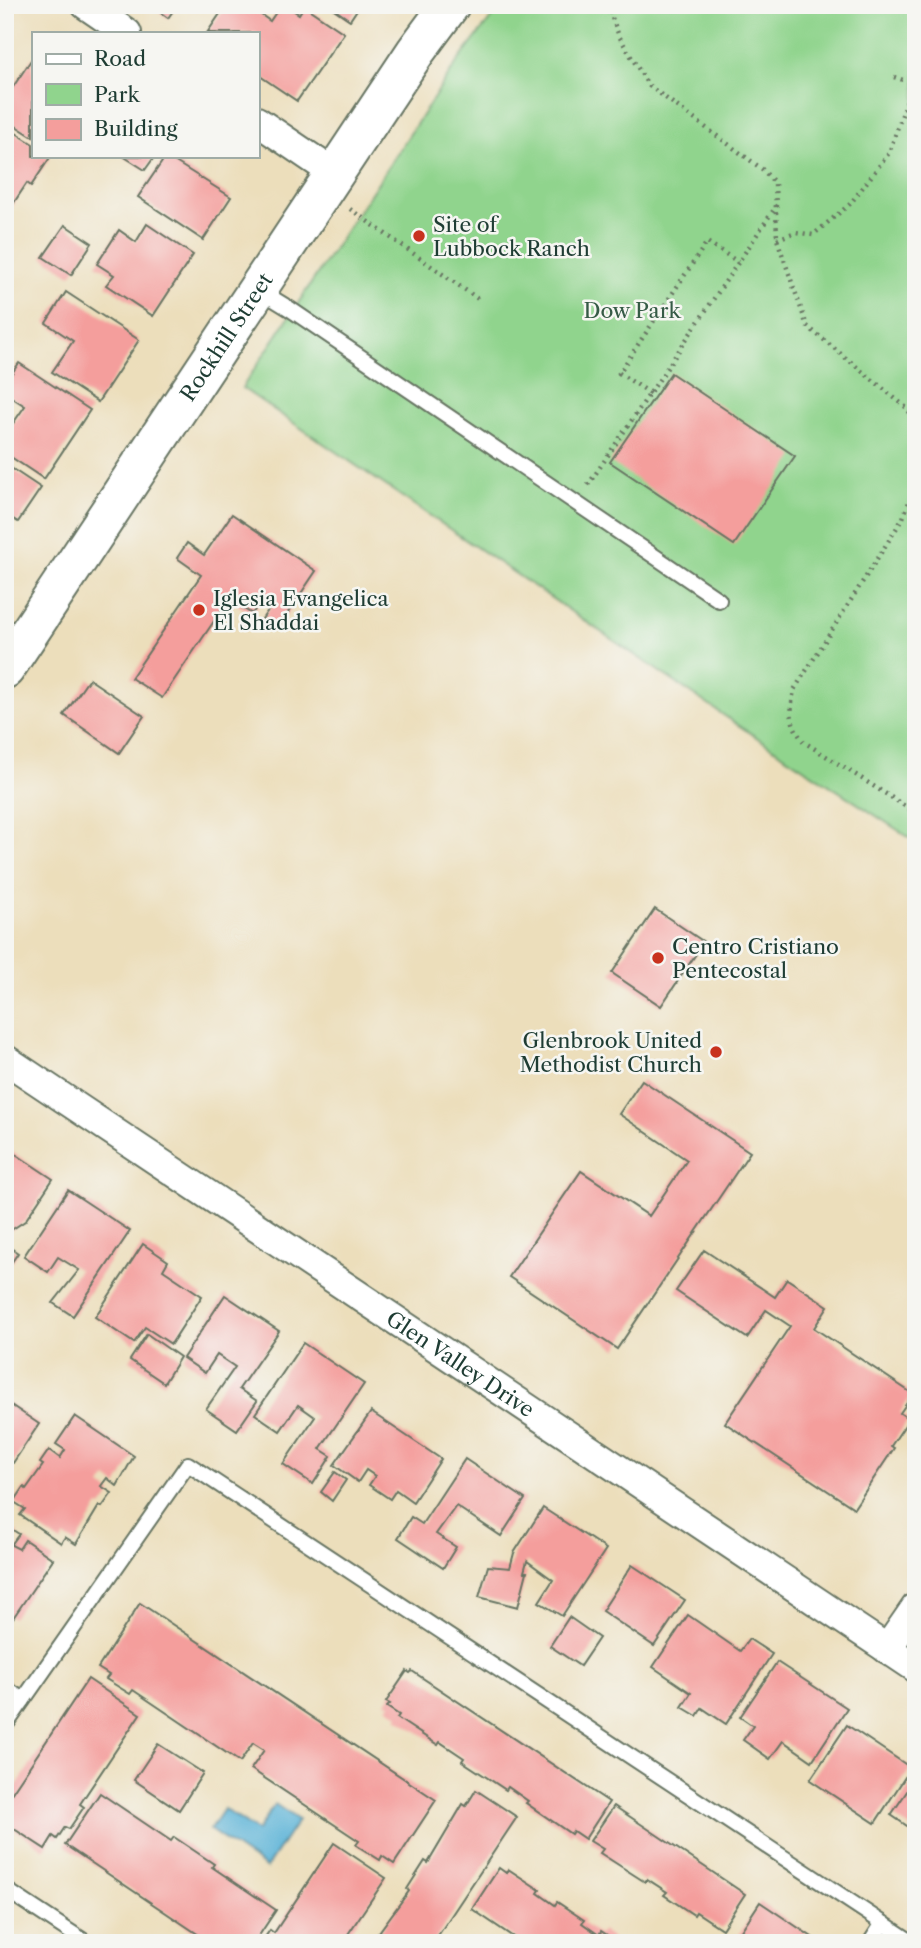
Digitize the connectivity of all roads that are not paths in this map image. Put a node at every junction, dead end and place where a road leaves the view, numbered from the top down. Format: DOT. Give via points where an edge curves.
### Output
graph roads {
  1 [pos="86,5"];
  2 [pos="450,5"];
  3 [pos="126,32"];
  4 [pos="259,123"];
  5 [pos="329,182"];
  6 [pos="258,289"];
  7 [pos="719,600"];
  8 [pos="5,669"];
  9 [pos="5,1059"];
  10 [pos="916,1607"];
  11 [pos="887,1649"];
  12 [pos="916,1668"];
  13 [pos="5,1688"];
  14 [pos="23,1700"];
  15 [pos="5,1726"];
  16 [pos="5,1889"];
  17 [pos="883,1923"];
  18 [pos="87,1943"];
  19 [pos="870,1943"];
  20 [pos="913,1943"];
  1 -- 3 [label="street"];
  2 -- 5 [label="street, Rockhill Street"];
  4 -- 5 [label="street"];
  5 -- 6 [label="street, Rockhill Street"];
  6 -- 7 [label="lane"];
  6 -- 8 [label="street, Rockhill Street"];
  9 -- 11 [label="street, Glen Valley Drive"];
  10 -- 11 [label="street"];
  11 -- 12 [label="street, Glen Valley Drive"];
  13 -- 14 [label="lane"];
  14 -- 15 [label="lane"];
  14 -- 17 [label="lane" via="188,1464"];
  16 -- 18 [label="lane"];
  17 -- 19 [label="lane"];
  17 -- 20 [label="lane"];
}
